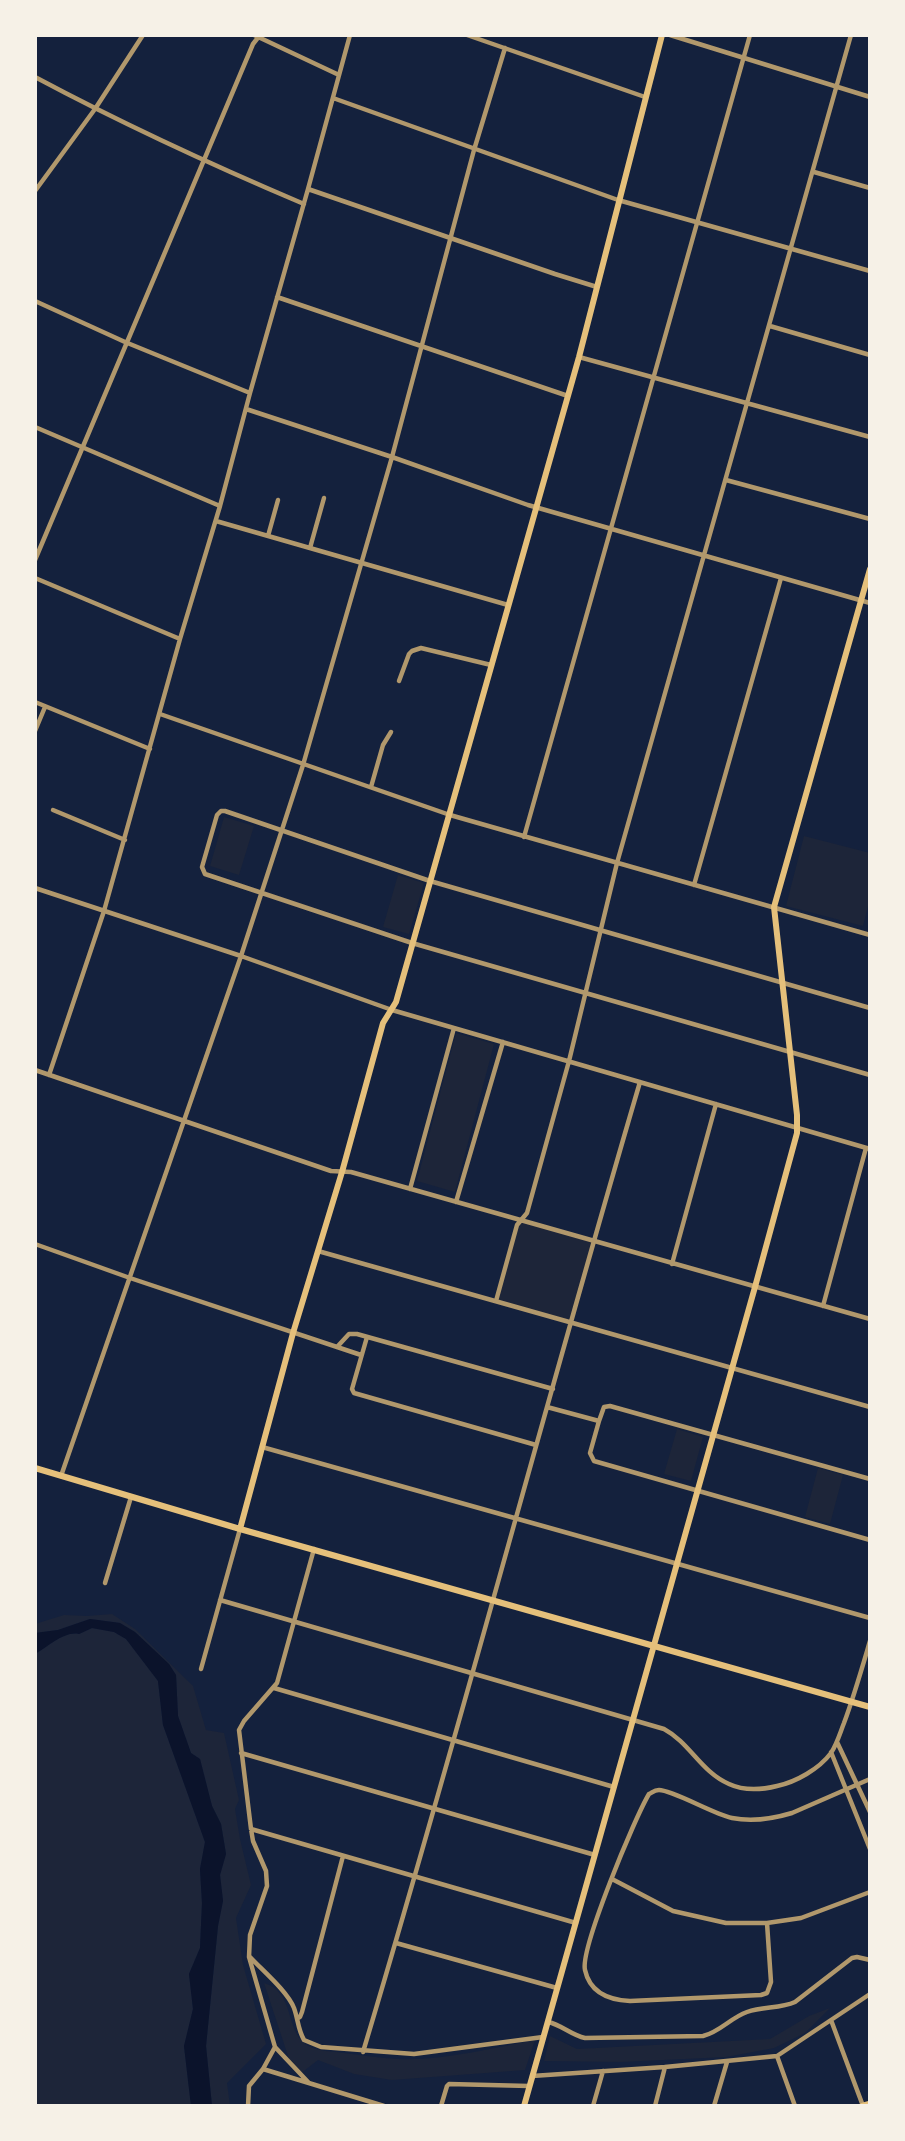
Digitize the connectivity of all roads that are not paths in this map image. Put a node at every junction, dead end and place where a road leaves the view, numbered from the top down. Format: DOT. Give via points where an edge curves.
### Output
graph roads {
  1 [pos="144,35"];
  2 [pos="350,35"];
  3 [pos="467,35"];
  4 [pos="662,35"];
  5 [pos="670,35"];
  6 [pos="750,35"];
  7 [pos="851,35"];
  8 [pos="258,36"];
  9 [pos="505,48"];
  10 [pos="743,58"];
  11 [pos="339,75"];
  12 [pos="35,77"];
  13 [pos="837,87"];
  14 [pos="645,97"];
  15 [pos="870,97"];
  16 [pos="333,98"];
  17 [pos="95,109"];
  18 [pos="474,150"];
  19 [pos="202,161"];
  20 [pos="814,172"];
  21 [pos="870,188"];
  22 [pos="308,189"];
  23 [pos="35,191"];
  24 [pos="618,200"];
  25 [pos="304,204"];
  26 [pos="696,222"];
  27 [pos="450,239"];
  28 [pos="791,248"];
  29 [pos="870,271"];
  30 [pos="597,287"];
  31 [pos="277,298"];
  32 [pos="35,300"];
  33 [pos="770,326"];
  34 [pos="125,342"];
  35 [pos="421,345"];
  36 [pos="870,355"];
  37 [pos="579,356"];
  38 [pos="653,378"];
  39 [pos="250,393"];
  40 [pos="568,396"];
  41 [pos="748,403"];
  42 [pos="246,409"];
  43 [pos="35,427"];
  44 [pos="870,437"];
  45 [pos="82,447"];
  46 [pos="392,457"];
  47 [pos="726,480"];
  48 [pos="324,498"];
  49 [pos="278,500"];
  50 [pos="220,506"];
  51 [pos="537,508"];
  52 [pos="870,519"];
  53 [pos="216,521"];
  54 [pos="610,528"];
  55 [pos="268,536"];
  56 [pos="310,548"];
  57 [pos="705,555"];
  58 [pos="35,560"];
  59 [pos="361,562"];
  60 [pos="870,569"];
  61 [pos="35,578"];
  62 [pos="781,578"];
  63 [pos="861,601"];
  64 [pos="870,603"];
  65 [pos="508,605"];
  66 [pos="180,639"];
  67 [pos="491,665"];
  68 [pos="399,681"];
  69 [pos="35,702"];
  70 [pos="45,706"];
  71 [pos="160,714"];
  72 [pos="35,731"];
  73 [pos="391,732"];
  74 [pos="150,750"];
  75 [pos="303,765"];
  76 [pos="371,787"];
  77 [pos="53,810"];
  78 [pos="450,815"];
  79 [pos="282,830"];
  80 [pos="524,837"];
  81 [pos="125,840"];
  82 [pos="617,863"];
  83 [pos="430,881"];
  84 [pos="694,886"];
  85 [pos="35,888"];
  86 [pos="262,892"];
  87 [pos="774,907"];
  88 [pos="104,912"];
  89 [pos="602,931"];
  90 [pos="870,935"];
  91 [pos="412,943"];
  92 [pos="241,956"];
  93 [pos="782,983"];
  94 [pos="585,995"];
  95 [pos="870,1008"];
  96 [pos="392,1010"];
  97 [pos="454,1028"];
  98 [pos="503,1042"];
  99 [pos="790,1052"];
  100 [pos="569,1061"];
  101 [pos="35,1070"];
  102 [pos="49,1074"];
  103 [pos="870,1075"];
  104 [pos="640,1082"];
  105 [pos="716,1104"];
  106 [pos="184,1119"];
  107 [pos="797,1127"];
  108 [pos="868,1148"];
  109 [pos="342,1171"];
  110 [pos="410,1189"];
  111 [pos="456,1202"];
  112 [pos="521,1220"];
  113 [pos="593,1241"];
  114 [pos="35,1244"];
  115 [pos="318,1251"];
  116 [pos="672,1264"];
  117 [pos="130,1278"];
  118 [pos="755,1287"];
  119 [pos="496,1301"];
  120 [pos="823,1306"];
  121 [pos="870,1320"];
  122 [pos="570,1322"];
  123 [pos="293,1334"];
  124 [pos="367,1337"];
  125 [pos="337,1347"];
  126 [pos="361,1355"];
  127 [pos="732,1367"];
  128 [pos="552,1389"];
  129 [pos="547,1407"];
  130 [pos="870,1407"];
  131 [pos="599,1421"];
  132 [pos="714,1435"];
  133 [pos="536,1445"];
  134 [pos="262,1447"];
  135 [pos="35,1468"];
  136 [pos="61,1476"];
  137 [pos="870,1479"];
  138 [pos="697,1492"];
  139 [pos="131,1497"];
  140 [pos="517,1518"];
  141 [pos="240,1529"];
  142 [pos="870,1540"];
  143 [pos="314,1549"];
  144 [pos="677,1564"];
  145 [pos="105,1583"];
  146 [pos="220,1601"];
  147 [pos="494,1601"];
  148 [pos="870,1618"];
  149 [pos="295,1622"];
  150 [pos="870,1641"];
  151 [pos="653,1646"];
  152 [pos="201,1669"];
  153 [pos="472,1674"];
  154 [pos="274,1688"];
  155 [pos="851,1702"];
  156 [pos="870,1707"];
  157 [pos="634,1720"];
  158 [pos="454,1740"];
  159 [pos="837,1741"];
  160 [pos="831,1752"];
  161 [pos="241,1753"];
  162 [pos="870,1779"];
  163 [pos="858,1784"];
  164 [pos="614,1787"];
  165 [pos="846,1789"];
  166 [pos="433,1808"];
  167 [pos="870,1812"];
  168 [pos="251,1829"];
  169 [pos="870,1849"];
  170 [pos="596,1855"];
  171 [pos="343,1856"];
  172 [pos="414,1876"];
  173 [pos="612,1878"];
  174 [pos="870,1892"];
  175 [pos="576,1923"];
  176 [pos="767,1923"];
  177 [pos="396,1943"];
  178 [pos="249,1957"];
  179 [pos="870,1960"];
  180 [pos="557,1988"];
  181 [pos="870,1994"];
  182 [pos="297,2019"];
  183 [pos="831,2020"];
  184 [pos="548,2022"];
  185 [pos="543,2038"];
  186 [pos="275,2047"];
  187 [pos="363,2052"];
  188 [pos="777,2056"];
  189 [pos="727,2062"];
  190 [pos="664,2067"];
  191 [pos="263,2068"];
  192 [pos="603,2071"];
  193 [pos="532,2076"];
  194 [pos="309,2082"];
  195 [pos="530,2086"];
  196 [pos="870,2104"];
  197 [pos="248,2106"];
  198 [pos="384,2106"];
  199 [pos="442,2106"];
  200 [pos="524,2106"];
  201 [pos="593,2106"];
  202 [pos="654,2106"];
  203 [pos="714,2106"];
  204 [pos="795,2106"];
  205 [pos="863,2106"];
  1 -- 17 [label="street"];
  2 -- 11 [label="street"];
  3 -- 9 [label="street"];
  4 -- 14 [label="main road"];
  5 -- 10 [label="street"];
  6 -- 10 [label="street"];
  7 -- 13 [label="street"];
  8 -- 11 [label="street"];
  8 -- 19 [label="street"];
  9 -- 14 [label="street"];
  9 -- 18 [label="street"];
  10 -- 13 [label="street"];
  10 -- 26 [label="street"];
  11 -- 16 [label="street"];
  12 -- 17 [label="street"];
  13 -- 15 [label="street"];
  13 -- 20 [label="street"];
  14 -- 24 [label="main road"];
  16 -- 18 [label="street"];
  16 -- 22 [label="street"];
  17 -- 19 [label="street"];
  17 -- 23 [label="street"];
  18 -- 24 [label="street"];
  18 -- 27 [label="street"];
  19 -- 25 [label="street"];
  19 -- 34 [label="street"];
  20 -- 21 [label="street"];
  20 -- 28 [label="street"];
  22 -- 25 [label="street"];
  22 -- 27 [label="street"];
  24 -- 26 [label="street"];
  24 -- 30 [label="main road"];
  25 -- 31 [label="street"];
  26 -- 28 [label="street"];
  26 -- 38 [label="street"];
  27 -- 30 [label="street"];
  27 -- 35 [label="street"];
  28 -- 29 [label="street"];
  28 -- 33 [label="street"];
  30 -- 37 [label="main road"];
  31 -- 35 [label="street"];
  31 -- 39 [label="street"];
  32 -- 34 [label="street"];
  33 -- 36 [label="street"];
  33 -- 41 [label="street"];
  34 -- 39 [label="street"];
  34 -- 45 [label="street"];
  35 -- 40 [label="street"];
  35 -- 46 [label="street"];
  37 -- 38 [label="street"];
  37 -- 40 [label="main road"];
  38 -- 41 [label="street"];
  38 -- 54 [label="street"];
  39 -- 42 [label="street"];
  40 -- 51 [label="main road"];
  41 -- 44 [label="street"];
  41 -- 47 [label="street"];
  42 -- 46 [label="street"];
  42 -- 50 [label="street"];
  43 -- 45 [label="street"];
  45 -- 50 [label="street"];
  45 -- 58 [label="street"];
  46 -- 51 [label="street"];
  46 -- 59 [label="street"];
  47 -- 52 [label="street"];
  47 -- 57 [label="street"];
  48 -- 56 [label="street"];
  49 -- 55 [label="street"];
  50 -- 53 [label="street"];
  51 -- 54 [label="street"];
  51 -- 65 [label="main road"];
  53 -- 55 [label="street"];
  53 -- 66 [label="street"];
  54 -- 57 [label="street"];
  54 -- 80 [label="street"];
  55 -- 56 [label="street"];
  56 -- 59 [label="street"];
  57 -- 62 [label="street"];
  57 -- 82 [label="street"];
  59 -- 65 [label="street"];
  59 -- 75 [label="street"];
  60 -- 63 [label="main road"];
  61 -- 66 [label="street"];
  62 -- 63 [label="street"];
  62 -- 84 [label="street"];
  63 -- 64 [label="street"];
  63 -- 87 [label="main road"];
  65 -- 67 [label="main road"];
  66 -- 71 [label="street"];
  67 -- 68 [label="street" via="421,648 409,654"];
  67 -- 78 [label="main road"];
  69 -- 70 [label="street"];
  70 -- 72 [label="street"];
  70 -- 74 [label="street"];
  71 -- 74 [label="street"];
  71 -- 75 [label="street"];
  73 -- 76 [label="street"];
  74 -- 81 [label="street"];
  75 -- 76 [label="street"];
  75 -- 79 [label="street"];
  76 -- 78 [label="street"];
  77 -- 81 [label="street"];
  78 -- 80 [label="street"];
  78 -- 83 [label="main road"];
  79 -- 83 [label="street"];
  79 -- 86 [label="street"];
  79 -- 86 [label="street" via="221,811 217,815 202,872"];
  80 -- 82 [label="street"];
  81 -- 88 [label="street"];
  82 -- 84 [label="street"];
  82 -- 89 [label="street"];
  83 -- 89 [label="street"];
  83 -- 91 [label="main road"];
  84 -- 87 [label="street"];
  85 -- 88 [label="street"];
  86 -- 91 [label="street"];
  86 -- 92 [label="street"];
  87 -- 90 [label="street"];
  87 -- 93 [label="main road"];
  88 -- 92 [label="street"];
  88 -- 102 [label="street"];
  89 -- 93 [label="street"];
  89 -- 94 [label="street"];
  91 -- 94 [label="street"];
  91 -- 96 [label="main road"];
  92 -- 96 [label="street"];
  92 -- 106 [label="street"];
  93 -- 95 [label="street"];
  93 -- 99 [label="main road"];
  94 -- 99 [label="street"];
  94 -- 100 [label="street"];
  96 -- 97 [label="street"];
  96 -- 109 [label="main road" via="383,1023"];
  97 -- 98 [label="street"];
  97 -- 110 [label="street"];
  98 -- 100 [label="street"];
  98 -- 111 [label="street"];
  99 -- 103 [label="street"];
  99 -- 107 [label="main road"];
  100 -- 104 [label="street"];
  100 -- 112 [label="street" via="527,1213"];
  101 -- 102 [label="street"];
  102 -- 106 [label="street"];
  104 -- 105 [label="street"];
  104 -- 113 [label="street"];
  105 -- 107 [label="street"];
  105 -- 116 [label="street"];
  106 -- 109 [label="street"];
  106 -- 117 [label="street"];
  107 -- 108 [label="street"];
  107 -- 118 [label="main road"];
  108 -- 120 [label="street"];
  109 -- 110 [label="street"];
  109 -- 115 [label="main road"];
  110 -- 111 [label="street"];
  111 -- 112 [label="street"];
  112 -- 113 [label="street"];
  112 -- 119 [label="street"];
  113 -- 116 [label="street"];
  113 -- 122 [label="street"];
  114 -- 117 [label="street"];
  115 -- 119 [label="street"];
  115 -- 123 [label="main road"];
  116 -- 118 [label="street"];
  117 -- 123 [label="street"];
  117 -- 136 [label="street"];
  118 -- 120 [label="street"];
  118 -- 127 [label="main road"];
  119 -- 122 [label="street"];
  120 -- 121 [label="street"];
  122 -- 127 [label="street"];
  122 -- 128 [label="street"];
  123 -- 125 [label="street"];
  123 -- 134 [label="main road"];
  124 -- 125 [label="street" via="349,1335"];
  124 -- 126 [label="street"];
  124 -- 128 [label="street"];
  125 -- 126 [label="street"];
  126 -- 133 [label="street" via="354,1394"];
  127 -- 130 [label="street"];
  127 -- 132 [label="main road"];
  128 -- 129 [label="street"];
  129 -- 131 [label="street"];
  129 -- 133 [label="street"];
  131 -- 132 [label="street" via="604,1407 610,1406"];
  131 -- 138 [label="street" via="590,1453 594,1461"];
  132 -- 137 [label="street"];
  132 -- 138 [label="main road"];
  133 -- 140 [label="street"];
  134 -- 140 [label="street"];
  134 -- 141 [label="main road"];
  135 -- 136 [label="main road"];
  136 -- 139 [label="main road"];
  138 -- 142 [label="street"];
  138 -- 144 [label="main road"];
  139 -- 141 [label="main road"];
  139 -- 145 [label="street"];
  140 -- 144 [label="street"];
  140 -- 147 [label="street"];
  141 -- 143 [label="main road"];
  141 -- 146 [label="street"];
  143 -- 147 [label="main road"];
  143 -- 149 [label="street"];
  144 -- 148 [label="street"];
  144 -- 151 [label="main road"];
  146 -- 149 [label="street"];
  146 -- 152 [label="street"];
  147 -- 151 [label="main road"];
  147 -- 153 [label="street"];
  149 -- 153 [label="street"];
  149 -- 154 [label="street"];
  150 -- 155 [label="street"];
  151 -- 155 [label="main road"];
  151 -- 157 [label="main road"];
  153 -- 157 [label="street"];
  153 -- 158 [label="street"];
  154 -- 158 [label="street"];
  154 -- 161 [label="street" via="241,1725"];
  155 -- 156 [label="main road"];
  155 -- 159 [label="street"];
  157 -- 160 [label="street" via="678,1737 710,1773 739,1787 769,1788 792,1782"];
  157 -- 164 [label="main road"];
  158 -- 164 [label="street"];
  158 -- 166 [label="street"];
  159 -- 160 [label="street"];
  159 -- 163 [label="street"];
  160 -- 165 [label="street"];
  161 -- 166 [label="street"];
  161 -- 168 [label="street"];
  162 -- 163 [label="street"];
  163 -- 165 [label="street"];
  163 -- 167 [label="street"];
  164 -- 170 [label="main road"];
  165 -- 169 [label="street"];
  165 -- 173 [label="street" via="792,1813 755,1821 730,1818 655,1791 646,1800"];
  166 -- 170 [label="street"];
  166 -- 172 [label="street"];
  168 -- 171 [label="street"];
  168 -- 178 [label="street" via="267,1878 250,1935"];
  170 -- 175 [label="main road"];
  171 -- 172 [label="street"];
  171 -- 182 [label="street"];
  172 -- 175 [label="street"];
  172 -- 177 [label="street"];
  173 -- 176 [label="street" via="689,1916 726,1923"];
  173 -- 176 [label="street" via="584,1963 593,1987 607,1998 630,2001 767,1993 771,1982"];
  174 -- 176 [label="street" via="801,1918"];
  175 -- 180 [label="main road"];
  177 -- 180 [label="street"];
  177 -- 187 [label="street"];
  178 -- 182 [label="street" via="287,1997"];
  178 -- 186 [label="street"];
  179 -- 184 [label="street" via="852,1958 795,2001 749,2011 703,2036 585,2038"];
  180 -- 184 [label="main road"];
  181 -- 183 [label="street"];
  182 -- 187 [label="street" via="310,2044"];
  183 -- 188 [label="street"];
  183 -- 205 [label="street"];
  184 -- 185 [label="main road"];
  185 -- 187 [label="street" via="434,2053"];
  185 -- 193 [label="main road"];
  186 -- 191 [label="street"];
  186 -- 194 [label="street"];
  188 -- 189 [label="street"];
  188 -- 204 [label="street"];
  189 -- 190 [label="street"];
  189 -- 203 [label="street"];
  190 -- 192 [label="street"];
  190 -- 202 [label="street"];
  191 -- 194 [label="street"];
  191 -- 197 [label="street" via="249,2086"];
  192 -- 193 [label="street"];
  192 -- 201 [label="street"];
  193 -- 195 [label="main road"];
  194 -- 198 [label="street"];
  195 -- 199 [label="street" via="449,2084"];
  195 -- 200 [label="main road"];
  196 -- 205 [label="main road"];
}
